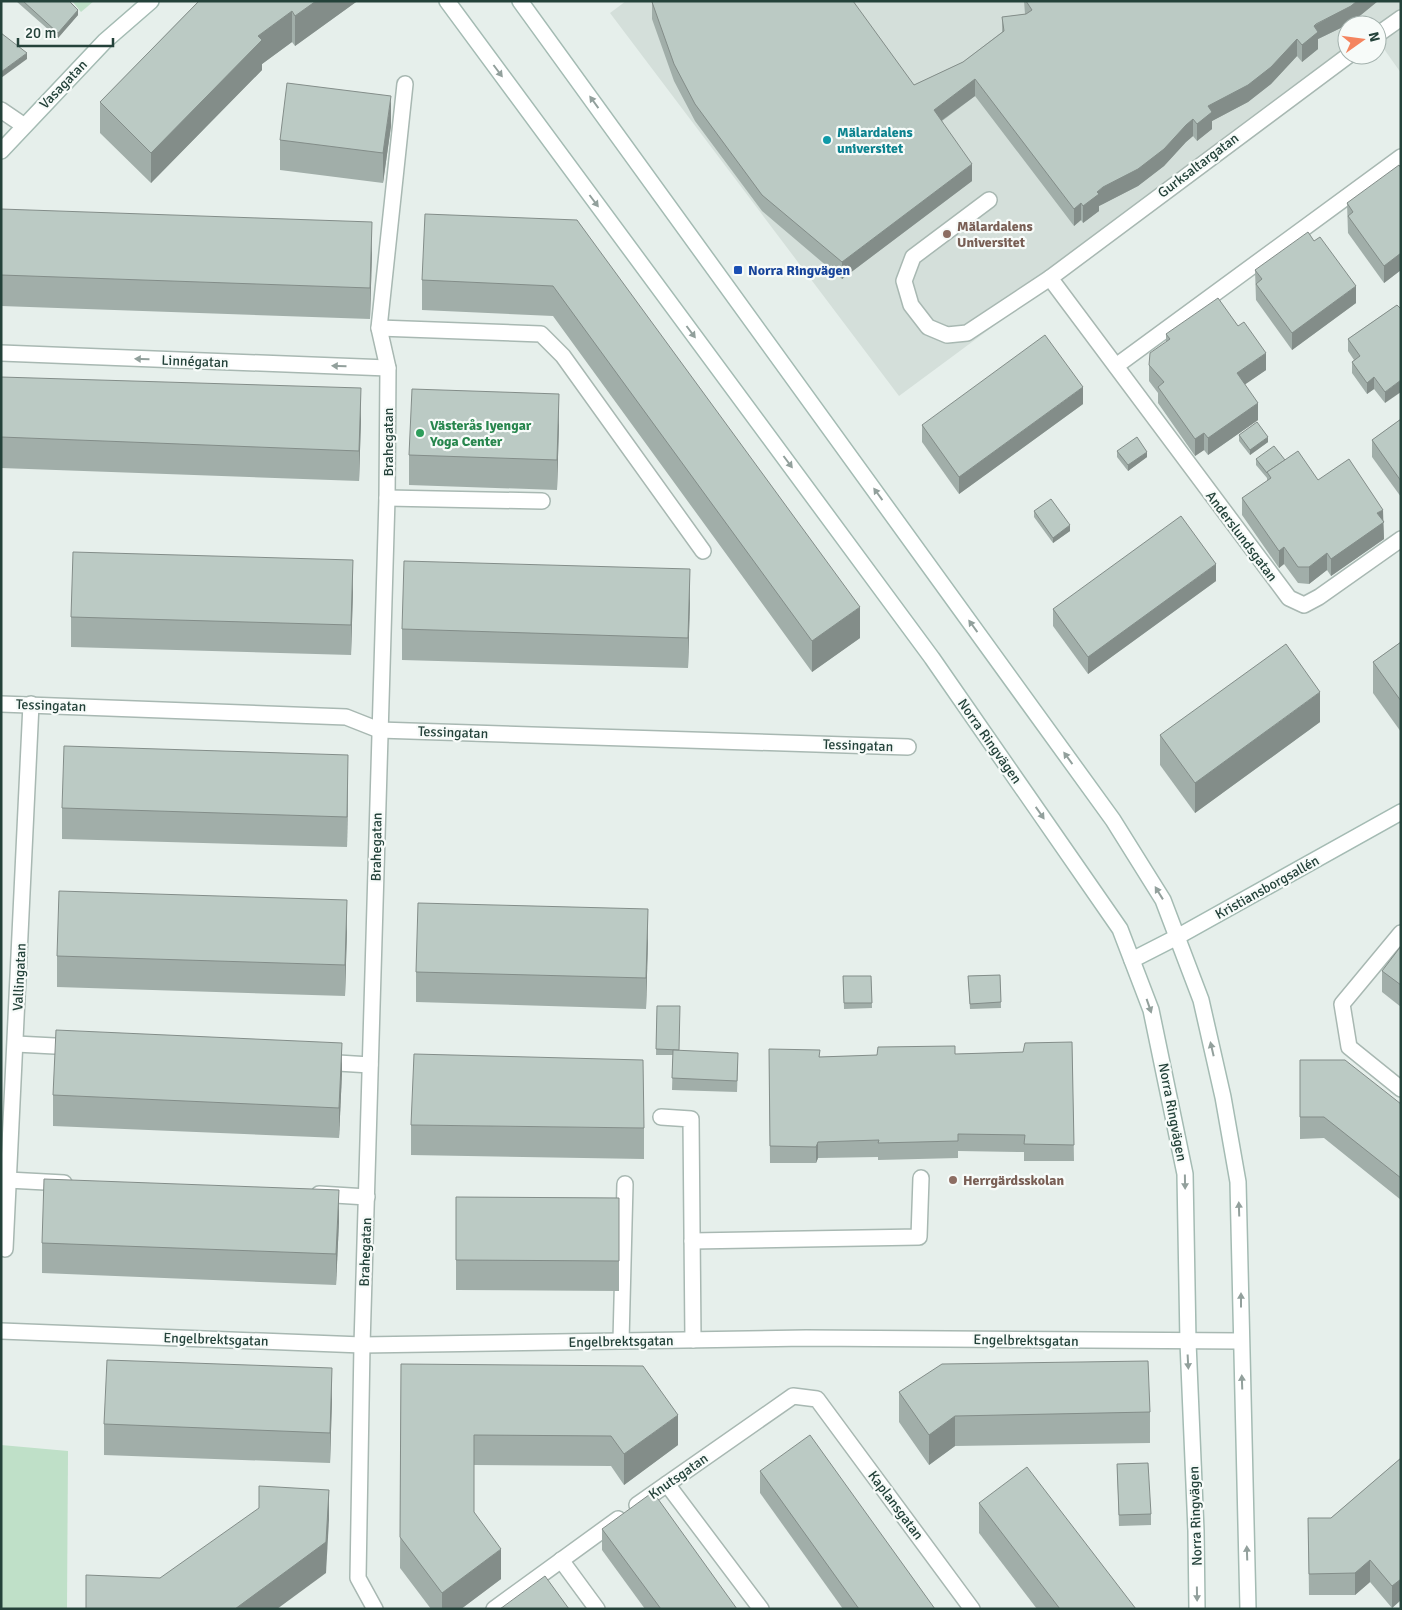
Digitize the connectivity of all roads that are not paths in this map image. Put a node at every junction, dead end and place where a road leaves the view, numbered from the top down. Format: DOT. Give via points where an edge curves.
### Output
graph roads {
  1 [pos="152,1"];
  2 [pos="447,1"];
  3 [pos="520,1"];
  4 [pos="1401,18"];
  5 [pos="1387,28"];
  6 [pos="1337,64"];
  7 [pos="405,84"];
  8 [pos="1,110"];
  9 [pos="23,126"];
  10 [pos="1,151"];
  11 [pos="1401,157"];
  12 [pos="989,200"];
  13 [pos="1050,278"];
  14 [pos="379,328"];
  15 [pos="1,353"];
  16 [pos="1116,366"];
  17 [pos="388,368"];
  18 [pos="387,498"];
  19 [pos="542,501"];
  20 [pos="1401,539"];
  21 [pos="702,551"];
  22 [pos="1,704"];
  23 [pos="31,704"];
  24 [pos="379,730"];
  25 [pos="908,747"];
  26 [pos="1401,812"];
  27 [pos="1401,933"];
  28 [pos="1178,938"];
  29 [pos="1132,960"];
  30 [pos="16,1044"];
  31 [pos="84,1048"];
  32 [pos="310,1062"];
  33 [pos="370,1065"];
  34 [pos="1401,1089"];
  35 [pos="661,1117"];
  36 [pos="921,1178"];
  37 [pos="8,1180"];
  38 [pos="78,1183"];
  39 [pos="625,1184"];
  40 [pos="307,1194"];
  41 [pos="367,1197"];
  42 [pos="692,1241"];
  43 [pos="5,1249"];
  44 [pos="1,1331"];
  45 [pos="693,1340"];
  46 [pos="621,1341"];
  47 [pos="1188,1342"];
  48 [pos="1240,1342"];
  49 [pos="362,1344"];
  50 [pos="819,1402"];
  51 [pos="667,1484"];
  52 [pos="561,1560"];
  53 [pos="375,1609"];
  54 [pos="494,1609"];
  55 [pos="597,1609"];
  56 [pos="761,1609"];
  57 [pos="972,1609"];
  58 [pos="1197,1609"];
  59 [pos="1248,1609"];
  1 -- 9 [label="street, Vasagatan" via="105,41"];
  2 -- 29 [label="street, Norra Ringvägen, one-way" via="932,658 1120,929"];
  28 -- 3 [label="street, one-way" via="1163,900 1113,820"];
  4 -- 5 [label="street"];
  6 -- 13 [label="street, Gurksaltargatan"];
  7 -- 14 [label="street, Brahegatan"];
  8 -- 9 [label="street"];
  9 -- 10 [label="street, Vasagatan"];
  11 -- 16 [label="street"];
  12 -- 13 [label="street, Gurksaltargatan" via="913,256 904,281 911,305 928,327 947,335 966,333"];
  13 -- 16 [label="street, Anderslundsgatan"];
  14 -- 17 [label="street, Brahegatan"];
  14 -- 21 [label="street" via="541,334 563,356"];
  17 -- 15 [label="street, Linnégatan, one-way"];
  16 -- 20 [label="street, Anderslundsgatan" via="1289,598 1304,605 1319,598"];
  17 -- 18 [label="street, Brahegatan"];
  18 -- 19 [label="street"];
  18 -- 24 [label="street, Brahegatan"];
  22 -- 23 [label="street, Tessingatan"];
  23 -- 24 [label="street, Tessingatan" via="346,717"];
  23 -- 30 [label="street, Vallingatan"];
  24 -- 25 [label="street, Tessingatan"];
  24 -- 33 [label="street, Brahegatan"];
  26 -- 28 [label="street, Kristiansborgsallén"];
  27 -- 34 [label="street" via="1342,1004 1348,1047"];
  28 -- 29 [label="street, Kristiansborgsallén"];
  48 -- 28 [label="street, one-way" via="1238,1182 1201,1000"];
  29 -- 47 [label="street, Norra Ringvägen, one-way" via="1151,1010 1185,1174"];
  30 -- 31 [label="street"];
  30 -- 37 [label="street, Vallingatan"];
  32 -- 33 [label="street"];
  33 -- 41 [label="street, Brahegatan"];
  35 -- 42 [label="street" via="691,1119"];
  36 -- 42 [label="street" via="919,1237"];
  37 -- 38 [label="street"];
  37 -- 43 [label="street, Vallingatan"];
  39 -- 46 [label="street"];
  40 -- 41 [label="street"];
  41 -- 49 [label="street, Brahegatan"];
  42 -- 45 [label="street"];
  44 -- 49 [label="street, Engelbrektsgatan"];
  45 -- 46 [label="street, Engelbrektsgatan"];
  45 -- 47 [label="street, Engelbrektsgatan"];
  46 -- 49 [label="street, Engelbrektsgatan"];
  47 -- 48 [label="street, Engelbrektsgatan"];
  47 -- 58 [label="street, Norra Ringvägen, one-way"];
  59 -- 48 [label="street, one-way"];
  49 -- 53 [label="street, Brahegatan" via="358,1578"];
  50 -- 51 [label="street, Knutsgatan" via="793,1396"];
  50 -- 57 [label="street, Kaplansgatan"];
  51 -- 52 [label="street, Knutsgatan"];
  51 -- 56 [label="street"];
  52 -- 54 [label="street, Knutsgatan"];
  52 -- 55 [label="street"];
}
